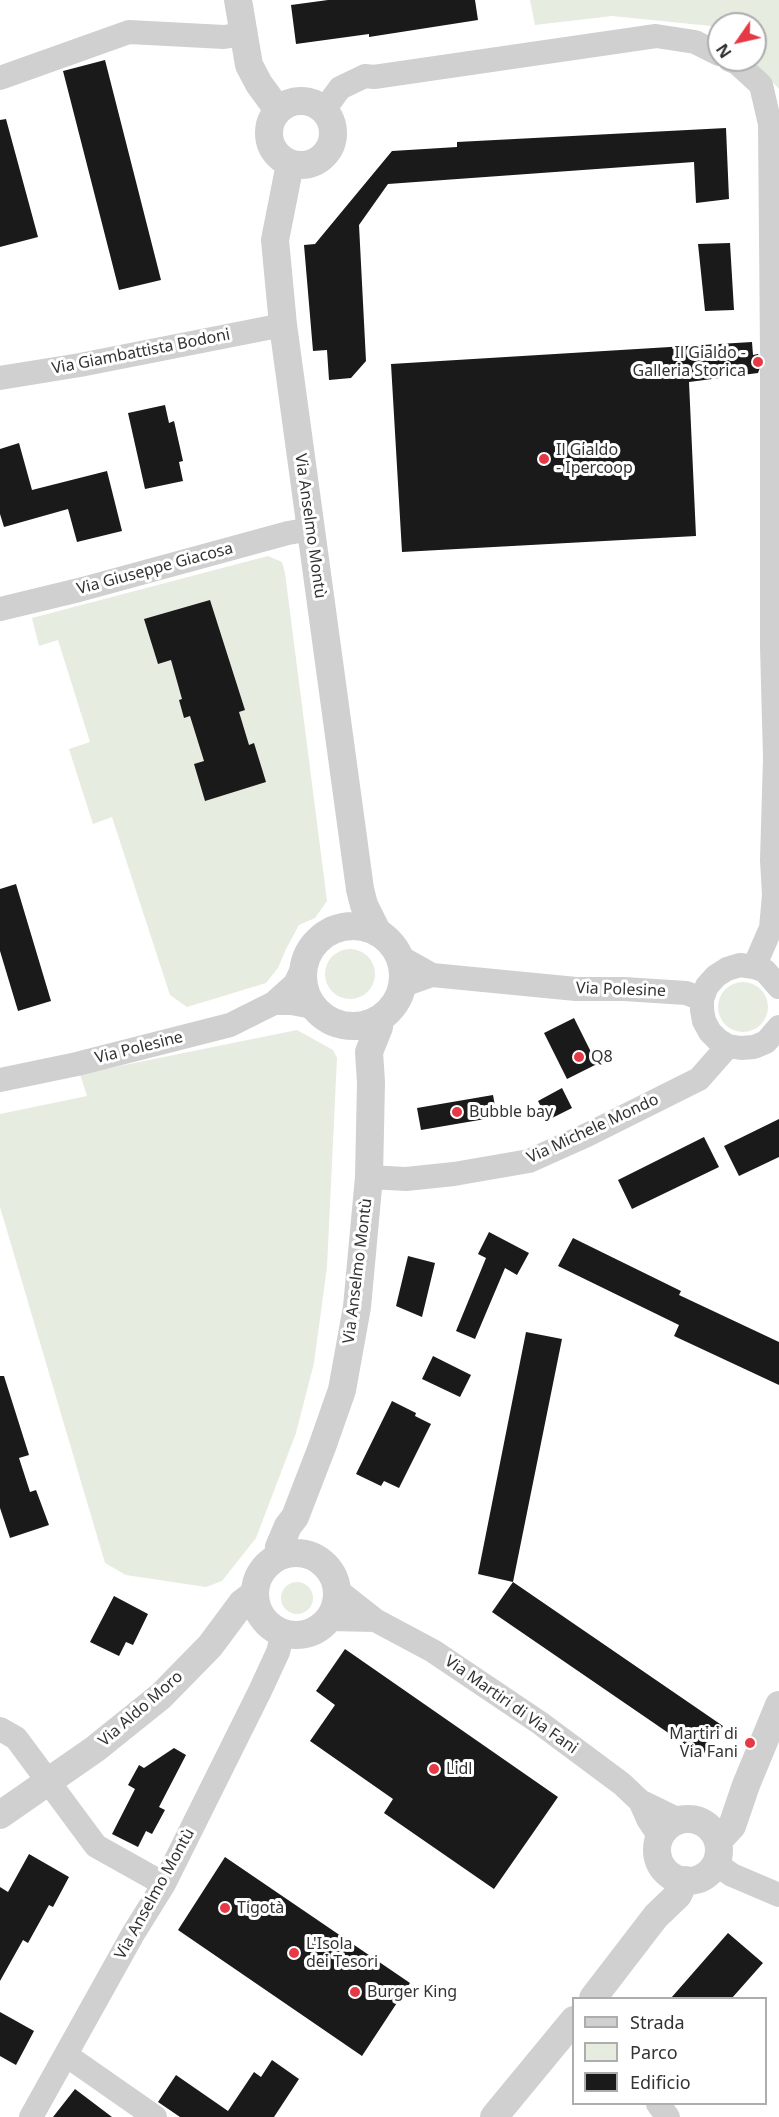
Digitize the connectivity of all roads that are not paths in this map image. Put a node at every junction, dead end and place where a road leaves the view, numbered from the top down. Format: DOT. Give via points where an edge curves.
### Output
graph roads {
  1 [pos="238,0"];
  2 [pos="243,34"];
  3 [pos="707,48"];
  4 [pos="747,72"];
  5 [pos="0,78"];
  6 [pos="278,110"];
  7 [pos="324,110"];
  8 [pos="290,164"];
  9 [pos="283,325"];
  10 [pos="0,378"];
  11 [pos="310,530"];
  12 [pos="0,609"];
  13 [pos="360,889"];
  14 [pos="340,928"];
  15 [pos="378,933"];
  16 [pos="398,956"];
  17 [pos="303,967"];
  18 [pos="754,967"];
  19 [pos="432,975"];
  20 [pos="401,986"];
  21 [pos="779,987"];
  22 [pos="702,999"];
  23 [pos="274,1003"];
  24 [pos="313,1007"];
  25 [pos="380,1018"];
  26 [pos="343,1025"];
  27 [pos="779,1027"];
  28 [pos="728,1046"];
  29 [pos="369,1052"];
  30 [pos="0,1080"];
  31 [pos="369,1177"];
  32 [pos="295,1517"];
  33 [pos="310,1556"];
  34 [pos="278,1557"];
  35 [pos="337,1590"];
  36 [pos="267,1614"];
  37 [pos="329,1619"];
  38 [pos="375,1620"];
  39 [pos="779,1705"];
  40 [pos="0,1729"];
  41 [pos="48,1782"];
  42 [pos="742,1796"];
  43 [pos="0,1815"];
  44 [pos="679,1826"];
  45 [pos="717,1852"];
  46 [pos="674,1874"];
  47 [pos="164,1884"];
  48 [pos="779,1895"];
  49 [pos="594,1997"];
  50 [pos="572,2021"];
  51 [pos="66,2055"];
  52 [pos="31,2117"];
  53 [pos="154,2117"];
  54 [pos="494,2117"];
  1 -- 2 [label="street"];
  2 -- 5 [label="street" via="225,37 129,32"];
  2 -- 6 [label="street" via="249,65"];
  3 -- 7 [label="street" via="657,36 365,76 340,88"];
  4 -- 18 [label="street" via="761,85 770,124 772,362 774,895 771,928"];
  6 -- 7 [label="street" via="296,100 306,100"];
  6 -- 8 [label="street" via="272,119 269,140 273,150"];
  7 -- 8 [label="street" via="334,130 329,151 312,164"];
  8 -- 9 [label="street, Via Anselmo Montù" via="274,240"];
  9 -- 10 [label="street, Via Giambattista Bodoni"];
  9 -- 11 [label="street, Via Anselmo Montù"];
  11 -- 12 [label="street, Via Giuseppe Giacosa"];
  11 -- 13 [label="street, Via Anselmo Montù"];
  13 -- 14 [label="street, Via Anselmo Montù" via="351,915"];
  13 -- 15 [label="street, Via Anselmo Montù"];
  14 -- 15 [label="street" via="353,926"];
  14 -- 17 [label="street" via="312,946"];
  15 -- 16 [label="street"];
  16 -- 19 [label="street, Via Polesine"];
  16 -- 20 [label="street"];
  17 -- 23 [label="street, Via Polesine" via="295,984"];
  17 -- 24 [label="street" via="304,988"];
  18 -- 21 [label="street" via="765,971"];
  18 -- 22 [label="street" via="740,965 727,969 707,986"];
  19 -- 20 [label="street, Via Polesine"];
  19 -- 22 [label="street, Via Polesine" via="576,989 686,993"];
  20 -- 25 [label="street" via="398,998"];
  22 -- 28 [label="street" via="704,1022"];
  23 -- 24 [label="street"];
  23 -- 30 [label="street, Via Polesine" via="230,1025"];
  24 -- 26 [label="street" via="322,1016"];
  25 -- 26 [label="street" via="369,1024"];
  25 -- 29 [label="street, Via Anselmo Montù"];
  26 -- 29 [label="street" via="356,1034"];
  27 -- 28 [label="street" via="766,1042 754,1047"];
  28 -- 31 [label="street, Via Michele Mondo" via="699,1079 529,1161 406,1179"];
  29 -- 31 [label="street, Via Anselmo Montù"];
  31 -- 32 [label="street, Via Anselmo Montù" via="357,1307 342,1390"];
  32 -- 33 [label="street"];
  32 -- 34 [label="street, Via Anselmo Montù"];
  33 -- 34 [label="street" via="294,1553"];
  33 -- 35 [label="street" via="328,1569"];
  34 -- 36 [label="street" via="259,1576"];
  35 -- 37 [label="street"];
  35 -- 38 [label="street, Via Martiri di Via Fani"];
  36 -- 37 [label="street" via="302,1635"];
  36 -- 41 [label="street, Via Aldo Moro" via="224,1626 161,1696"];
  36 -- 47 [label="street, Via Anselmo Montù" via="279,1652"];
  37 -- 38 [label="street, Via Martiri di Via Fani"];
  38 -- 44 [label="street, Via Martiri di Via Fani" via="433,1651 531,1717"];
  39 -- 42 [label="street"];
  40 -- 41 [label="street" via="16,1738"];
  41 -- 43 [label="street, Via Aldo Moro"];
  41 -- 47 [label="street" via="96,1846"];
  42 -- 44 [label="street" via="727,1810"];
  42 -- 45 [label="street" via="732,1826"];
  44 -- 45 [label="street" via="714,1832"];
  44 -- 46 [label="street" via="657,1852"];
  45 -- 46 [label="street" via="712,1870 700,1878"];
  45 -- 48 [label="street" via="732,1875"];
  46 -- 49 [label="street" via="678,1895 656,1916"];
  47 -- 51 [label="street, Via Anselmo Montù"];
  50 -- 54 [label="street"];
  51 -- 52 [label="street, Via Anselmo Montù"];
  51 -- 53 [label="street"];
}
